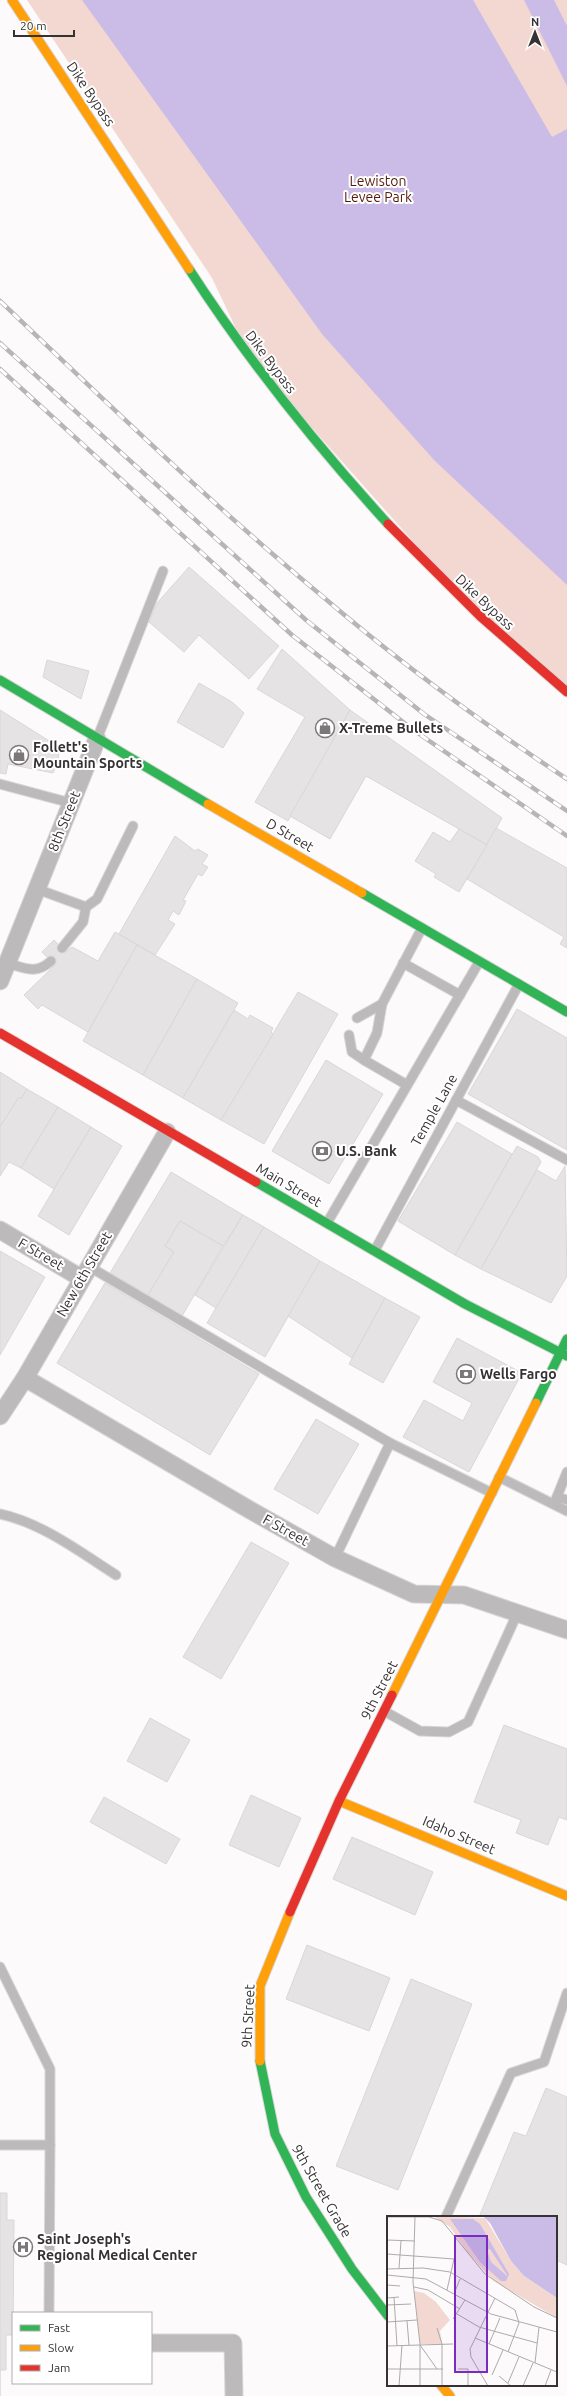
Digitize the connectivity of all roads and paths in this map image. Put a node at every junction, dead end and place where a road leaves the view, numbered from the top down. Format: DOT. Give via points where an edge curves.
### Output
graph roads {
  1 [pos="12,0"];
  2 [pos="163,571"];
  3 [pos="0,680"];
  4 [pos="567,692"];
  5 [pos="97,739"];
  6 [pos="0,784"];
  7 [pos="71,804"];
  8 [pos="133,826"];
  9 [pos="37,890"];
  10 [pos="86,907"];
  11 [pos="422,928"];
  12 [pos="62,948"];
  13 [pos="51,961"];
  14 [pos="479,962"];
  15 [pos="7,963"];
  16 [pos="404,963"];
  17 [pos="0,981"];
  18 [pos="519,984"];
  19 [pos="460,995"];
  20 [pos="382,1004"];
  21 [pos="567,1012"];
  22 [pos="357,1018"];
  23 [pos="0,1033"];
  24 [pos="349,1035"];
  25 [pos="364,1060"];
  26 [pos="407,1085"];
  27 [pos="456,1100"];
  28 [pos="167,1132"];
  29 [pos="567,1160"];
  30 [pos="327,1223"];
  31 [pos="0,1230"];
  32 [pos="374,1250"];
  33 [pos="85,1272"];
  34 [pos="567,1339"];
  35 [pos="563,1354"];
  36 [pos="25,1378"];
  37 [pos="0,1416"];
  38 [pos="390,1444"];
  39 [pos="567,1472"];
  40 [pos="500,1477"];
  41 [pos="492,1493"];
  42 [pos="567,1500"];
  43 [pos="555,1501"];
  44 [pos="567,1511"];
  45 [pos="0,1514"];
  46 [pos="335,1558"];
  47 [pos="116,1575"];
  48 [pos="443,1595"];
  49 [pos="517,1614"];
  50 [pos="567,1630"];
  51 [pos="384,1711"];
  52 [pos="339,1801"];
  53 [pos="567,1896"];
  54 [pos="0,1967"];
  55 [pos="567,1993"];
  56 [pos="260,2066"];
  57 [pos="0,2145"];
  58 [pos="50,2145"];
  59 [pos="446,2216"];
  60 [pos="49,2312"];
  61 [pos="387,2315"];
  62 [pos="152,2343"];
  63 [pos="442,2386"];
  64 [pos="234,2396"];
  65 [pos="450,2396"];
  1 -- 4 [label="main road, Dike Bypass" via="198,284 250,358 318,445 358,493 440,580"];
  2 -- 5 [label="lane, 8th Street"];
  3 -- 5 [label="main road, D Street"];
  5 -- 7 [label="street, 8th Street"];
  5 -- 11 [label="main road, D Street"];
  6 -- 7 [label="lane"];
  7 -- 9 [label="street, 8th Street"];
  8 -- 10 [label="lane" via="97,899"];
  9 -- 10 [label="lane"];
  9 -- 15 [label="street, 8th Street"];
  10 -- 12 [label="lane" via="82,922"];
  11 -- 14 [label="main road, D Street"];
  11 -- 16 [label="lane"];
  13 -- 15 [label="lane" via="43,968 31,970"];
  14 -- 18 [label="main road, D Street"];
  14 -- 19 [label="lane"];
  15 -- 17 [label="street, 8th Street"];
  16 -- 19 [label="lane"];
  16 -- 20 [label="lane"];
  18 -- 21 [label="main road, D Street"];
  18 -- 27 [label="lane, Temple Lane"];
  19 -- 26 [label="lane"];
  20 -- 22 [label="lane"];
  20 -- 25 [label="lane" via="377,1033"];
  23 -- 28 [label="main road, Main Street"];
  24 -- 25 [label="lane" via="352,1052"];
  25 -- 26 [label="lane"];
  26 -- 30 [label="lane"];
  27 -- 29 [label="lane"];
  27 -- 32 [label="lane, Temple Lane"];
  28 -- 30 [label="main road, Main Street"];
  28 -- 33 [label="street, New 6th Street"];
  30 -- 32 [label="main road, Main Street"];
  31 -- 33 [label="street, F Street"];
  32 -- 35 [label="main road, Main Street" via="466,1304"];
  33 -- 36 [label="street, New 6th Street"];
  33 -- 38 [label="lane"];
  34 -- 35 [label="main road, 9th Street"];
  35 -- 40 [label="main road, 9th Street"];
  36 -- 37 [label="street, New 6th Street"];
  36 -- 46 [label="street, F Street"];
  38 -- 41 [label="lane"];
  38 -- 46 [label="lane"];
  39 -- 43 [label="lane"];
  40 -- 41 [label="main road, 9th Street"];
  40 -- 43 [label="lane"];
  41 -- 48 [label="main road, 9th Street"];
  42 -- 43 [label="lane"];
  43 -- 44 [label="lane"];
  45 -- 47 [label="lane" via="14,1517 58,1538"];
  46 -- 48 [label="street, F Street" via="414,1594"];
  48 -- 49 [label="street, F Street" via="464,1595"];
  48 -- 51 [label="main road, 9th Street"];
  49 -- 50 [label="street, F Street"];
  49 -- 51 [label="lane" via="468,1722 449,1732 420,1730"];
  51 -- 52 [label="main road, 9th Street"];
  52 -- 53 [label="main road, Idaho Street"];
  52 -- 56 [label="main road, 9th Street" via="280,1934 260,1986"];
  54 -- 58 [label="lane" via="50,2069"];
  55 -- 59 [label="lane" via="544,2062 511,2073"];
  56 -- 61 [label="main road, 9th Street Grade" via="275,2134 306,2197 352,2269"];
  57 -- 58 [label="lane"];
  58 -- 60 [label="lane"];
  62 -- 64 [label="street" via="233,2343"];
  63 -- 65 [label="main road"];
}
